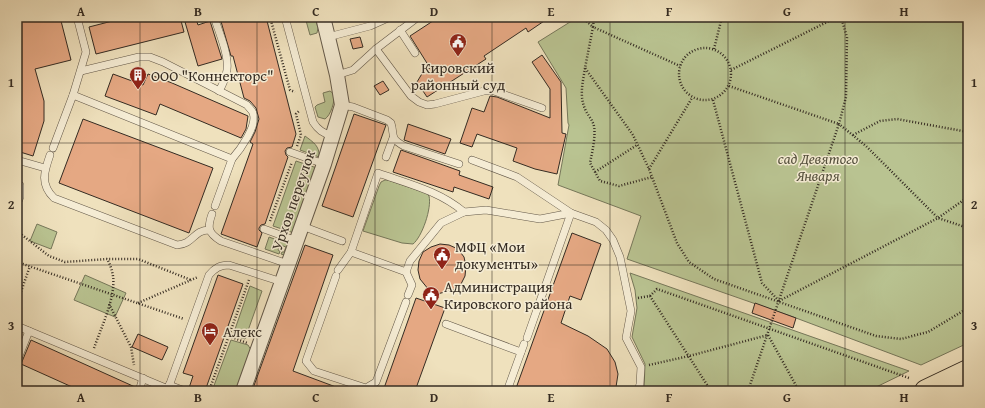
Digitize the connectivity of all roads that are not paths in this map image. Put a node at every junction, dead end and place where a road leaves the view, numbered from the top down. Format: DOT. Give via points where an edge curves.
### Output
graph roads {
  1 [pos="78,17"];
  2 [pos="214,17"];
  3 [pos="285,17"];
  4 [pos="323,17"];
  5 [pos="390,17"];
  6 [pos="418,17"];
  7 [pos="381,19"];
  8 [pos="400,30"];
  9 [pos="328,37"];
  10 [pos="376,49"];
  11 [pos="415,53"];
  12 [pos="81,71"];
  13 [pos="337,75"];
  14 [pos="219,91"];
  15 [pos="73,95"];
  16 [pos="342,105"];
  17 [pos="542,108"];
  18 [pos="332,136"];
  19 [pos="393,138"];
  20 [pos="53,148"];
  21 [pos="292,153"];
  22 [pos="50,155"];
  23 [pos="386,157"];
  24 [pos="232,159"];
  25 [pos="17,160"];
  26 [pos="472,160"];
  27 [pos="324,164"];
  28 [pos="459,164"];
  29 [pos="45,168"];
  30 [pos="17,184"];
  31 [pos="17,204"];
  32 [pos="215,206"];
  33 [pos="464,212"];
  34 [pos="571,213"];
  35 [pos="212,214"];
  36 [pos="302,226"];
  37 [pos="265,229"];
  38 [pos="209,230"];
  39 [pos="297,241"];
  40 [pos="342,241"];
  41 [pos="351,252"];
  42 [pos="288,264"];
  43 [pos="406,272"];
  44 [pos="282,282"];
  45 [pos="446,324"];
  46 [pos="17,326"];
  47 [pos="29,331"];
  48 [pos="524,345"];
  49 [pos="17,361"];
  50 [pos="968,371"];
  51 [pos="143,378"];
  52 [pos="169,385"];
  53 [pos="139,391"];
  54 [pos="185,391"];
  55 [pos="243,391"];
  56 [pos="507,391"];
  57 [pos="638,391"];
  58 [pos="926,391"];
  1 -- 12 [label="lane" via="86,52"];
  2 -- 14 [label="lane" via="228,69"];
  3 -- 18 [label="lane" via="313,122 317,129"];
  4 -- 9 [label="street, Урхов переулок"];
  5 -- 7 [label="lane"];
  6 -- 8 [label="lane"];
  7 -- 9 [label="lane"];
  8 -- 10 [label="lane"];
  8 -- 11 [label="lane"];
  9 -- 13 [label="street, Урхов переулок"];
  10 -- 13 [label="lane" via="353,70"];
  10 -- 17 [label="lane" via="411,96 427,105 484,90 494,91"];
  12 -- 14 [label="lane" via="150,57"];
  12 -- 15 [label="lane"];
  13 -- 16 [label="street, Урхов переулок"];
  14 -- 24 [label="lane" via="247,105 253,112 254,120 251,127 240,150"];
  15 -- 20 [label="lane"];
  15 -- 24 [label="lane"];
  16 -- 18 [label="street, Урхов переулок"];
  16 -- 19 [label="lane" via="387,120 391,123"];
  18 -- 27 [label="street, Урхов переулок"];
  19 -- 23 [label="lane"];
  19 -- 28 [label="lane" via="404,146"];
  21 -- 27 [label="lane"];
  22 -- 29 [label="lane"];
  24 -- 32 [label="lane"];
  25 -- 29 [label="lane"];
  26 -- 34 [label="lane" via="517,177"];
  27 -- 36 [label="street, Урхов переулок"];
  29 -- 38 [label="lane" via="44,181 47,192 65,204 177,245 191,240 203,230"];
  30 -- 31 [label="lane" via="20,186"];
  33 -- 34 [label="lane" via="486,210 540,219"];
  33 -- 41 [label="lane" via="434,192 378,173"];
  33 -- 43 [label="lane" via="441,223 410,261"];
  34 -- 48 [label="lane"];
  34 -- 57 [label="lane" via="596,222 606,230 620,257 631,311 626,338 641,366"];
  35 -- 38 [label="lane"];
  36 -- 39 [label="street, Урхов переулок"];
  36 -- 40 [label="lane"];
  37 -- 39 [label="lane"];
  38 -- 42 [label="lane" via="214,237"];
  39 -- 42 [label="street, Урхов переулок"];
  41 -- 43 [label="lane"];
  41 -- 43 [label="lane" via="337,273 306,361 314,371 366,388 376,382 412,285"];
  42 -- 44 [label="street, Урхов переулок"];
  44 -- 52 [label="lane" via="229,265 220,265 214,269 209,275"];
  44 -- 55 [label="street, Урхов переулок"];
  45 -- 48 [label="lane"];
  46 -- 47 [label="lane"];
  47 -- 49 [label="lane"];
  47 -- 51 [label="lane"];
  48 -- 56 [label="lane"];
  50 -- 58 [label="main road"];
  51 -- 52 [label="lane" via="168,388"];
  51 -- 53 [label="lane"];
  52 -- 54 [label="lane"];
}
